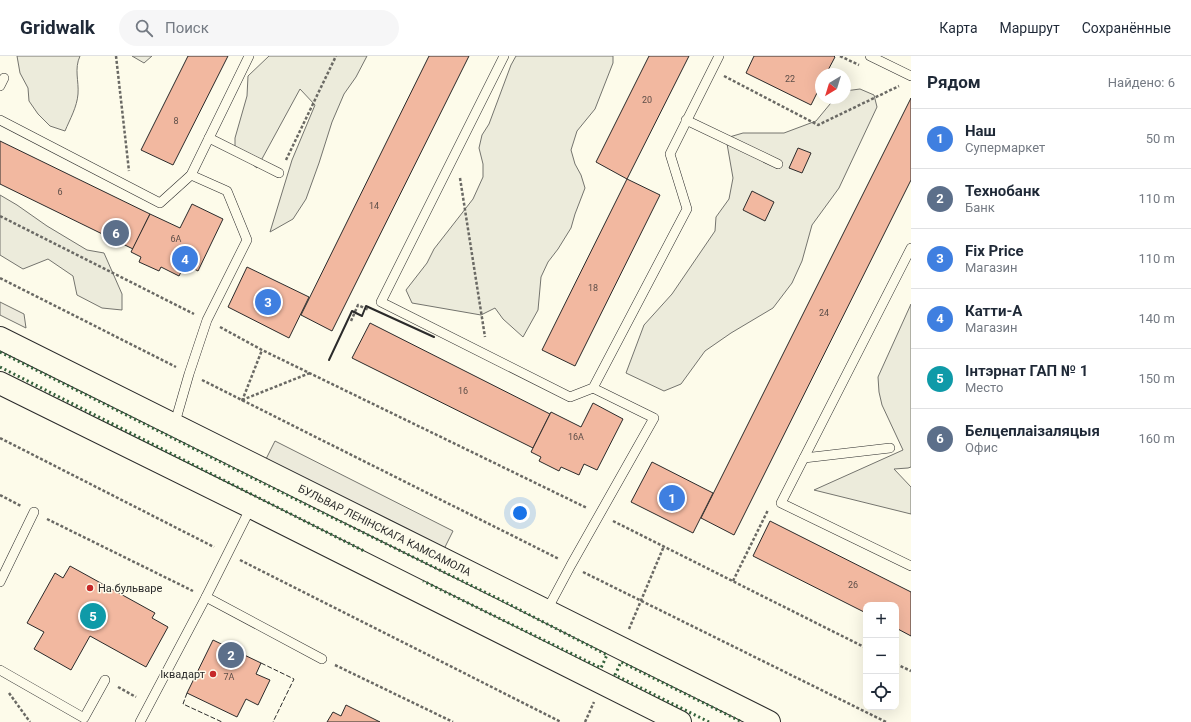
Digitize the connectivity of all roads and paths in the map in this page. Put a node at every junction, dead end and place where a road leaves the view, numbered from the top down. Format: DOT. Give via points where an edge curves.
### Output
graph roads {
  1 [pos="116,56"];
  2 [pos="249,56"];
  3 [pos="336,56"];
  4 [pos="504,56"];
  5 [pos="719,56"];
  6 [pos="870,56"];
  7 [pos="712,70"];
  8 [pos="911,76"];
  9 [pos="899,85"];
  10 [pos="0,120"];
  11 [pos="686,120"];
  12 [pos="209,138"];
  13 [pos="456,152"];
  14 [pos="778,164"];
  15 [pos="279,173"];
  16 [pos="191,175"];
  17 [pos="131,187"];
  18 [pos="0,216"];
  19 [pos="911,248"];
  20 [pos="0,278"];
  21 [pos="375,312"];
  22 [pos="207,320"];
  23 [pos="351,321"];
  24 [pos="0,338"];
  25 [pos="262,350"];
  26 [pos="487,355"];
  27 [pos="310,373"];
  28 [pos="189,374"];
  29 [pos="0,383"];
  30 [pos="593,388"];
  31 [pos="242,400"];
  32 [pos="174,426"];
  33 [pos="0,438"];
  34 [pos="890,448"];
  35 [pos="804,458"];
  36 [pos="0,495"];
  37 [pos="781,503"];
  38 [pos="251,507"];
  39 [pos="34,512"];
  40 [pos="600,515"];
  41 [pos="664,546"];
  42 [pos="228,554"];
  43 [pos="571,565"];
  44 [pos="911,566"];
  45 [pos="733,581"];
  46 [pos="0,582"];
  47 [pos="206,597"];
  48 [pos="641,600"];
  49 [pos="547,610"];
  50 [pos="627,634"];
  51 [pos="863,646"];
  52 [pos="322,659"];
  53 [pos="899,665"];
  54 [pos="0,670"];
  55 [pos="911,671"];
  56 [pos="105,680"];
  57 [pos="8,692"];
  58 [pos="596,697"];
  59 [pos="149,704"];
  60 [pos="30,722"];
  61 [pos="140,722"];
  62 [pos="453,722"];
  63 [pos="561,722"];
  64 [pos="585,722"];
  65 [pos="680,722"];
  66 [pos="769,722"];
  67 [pos="886,722"];
  1 -- 17 [label="path"];
  2 -- 12 [label="lane"];
  3 -- 15 [label="path"];
  4 -- 13 [label="lane"];
  5 -- 7 [label="lane"];
  6 -- 8 [label="lane"];
  7 -- 9 [label="path" via="818,125"];
  7 -- 11 [label="lane"];
  10 -- 17 [label="lane"];
  11 -- 14 [label="lane"];
  11 -- 30 [label="lane" via="670,154 687,209"];
  12 -- 15 [label="lane"];
  12 -- 16 [label="lane"];
  13 -- 26 [label="path"];
  13 -- 26 [label="lane" via="381,302"];
  16 -- 17 [label="lane" via="160,202"];
  16 -- 22 [label="lane" via="227,191 247,240"];
  18 -- 22 [label="path"];
  19 -- 35 [label="lane"];
  20 -- 28 [label="path"];
  21 -- 23 [label="path" via="358,305"];
  22 -- 25 [label="path"];
  22 -- 28 [label="lane"];
  24 -- 32 [label="main road, БУЛЬВАР ЛЕНІНСКАГА КАМСАМОЛА"];
  25 -- 27 [label="path"];
  25 -- 31 [label="path"];
  26 -- 30 [label="lane" via="570,397"];
  27 -- 31 [label="path"];
  27 -- 40 [label="path"];
  28 -- 31 [label="path"];
  28 -- 32 [label="lane"];
  29 -- 38 [label="main road"];
  30 -- 40 [label="lane" via="654,418"];
  31 -- 43 [label="path"];
  32 -- 49 [label="main road, БУЛЬВАР ЛЕНІНСКАГА КАМСАМОЛА"];
  33 -- 42 [label="path"];
  34 -- 35 [label="lane"];
  35 -- 37 [label="lane"];
  36 -- 39 [label="path"];
  37 -- 44 [label="lane"];
  37 -- 45 [label="path" via="770,506"];
  38 -- 42 [label="lane"];
  38 -- 65 [label="main road"];
  39 -- 46 [label="lane"];
  39 -- 47 [label="path"];
  40 -- 41 [label="path"];
  40 -- 43 [label="lane"];
  41 -- 45 [label="path"];
  41 -- 48 [label="path"];
  42 -- 47 [label="lane"];
  42 -- 63 [label="path"];
  43 -- 48 [label="path"];
  43 -- 49 [label="lane"];
  45 -- 51 [label="path"];
  47 -- 52 [label="lane"];
  47 -- 59 [label="lane"];
  48 -- 50 [label="path"];
  48 -- 67 [label="path"];
  49 -- 66 [label="main road, БУЛЬВАР ЛЕНІНСКАГА КАМСАМОЛА"];
  52 -- 62 [label="path"];
  53 -- 55 [label="path"];
  54 -- 56 [label="lane" via="84,718"];
  56 -- 59 [label="path"];
  57 -- 60 [label="path"];
  58 -- 64 [label="path"];
  59 -- 61 [label="lane"];
}
